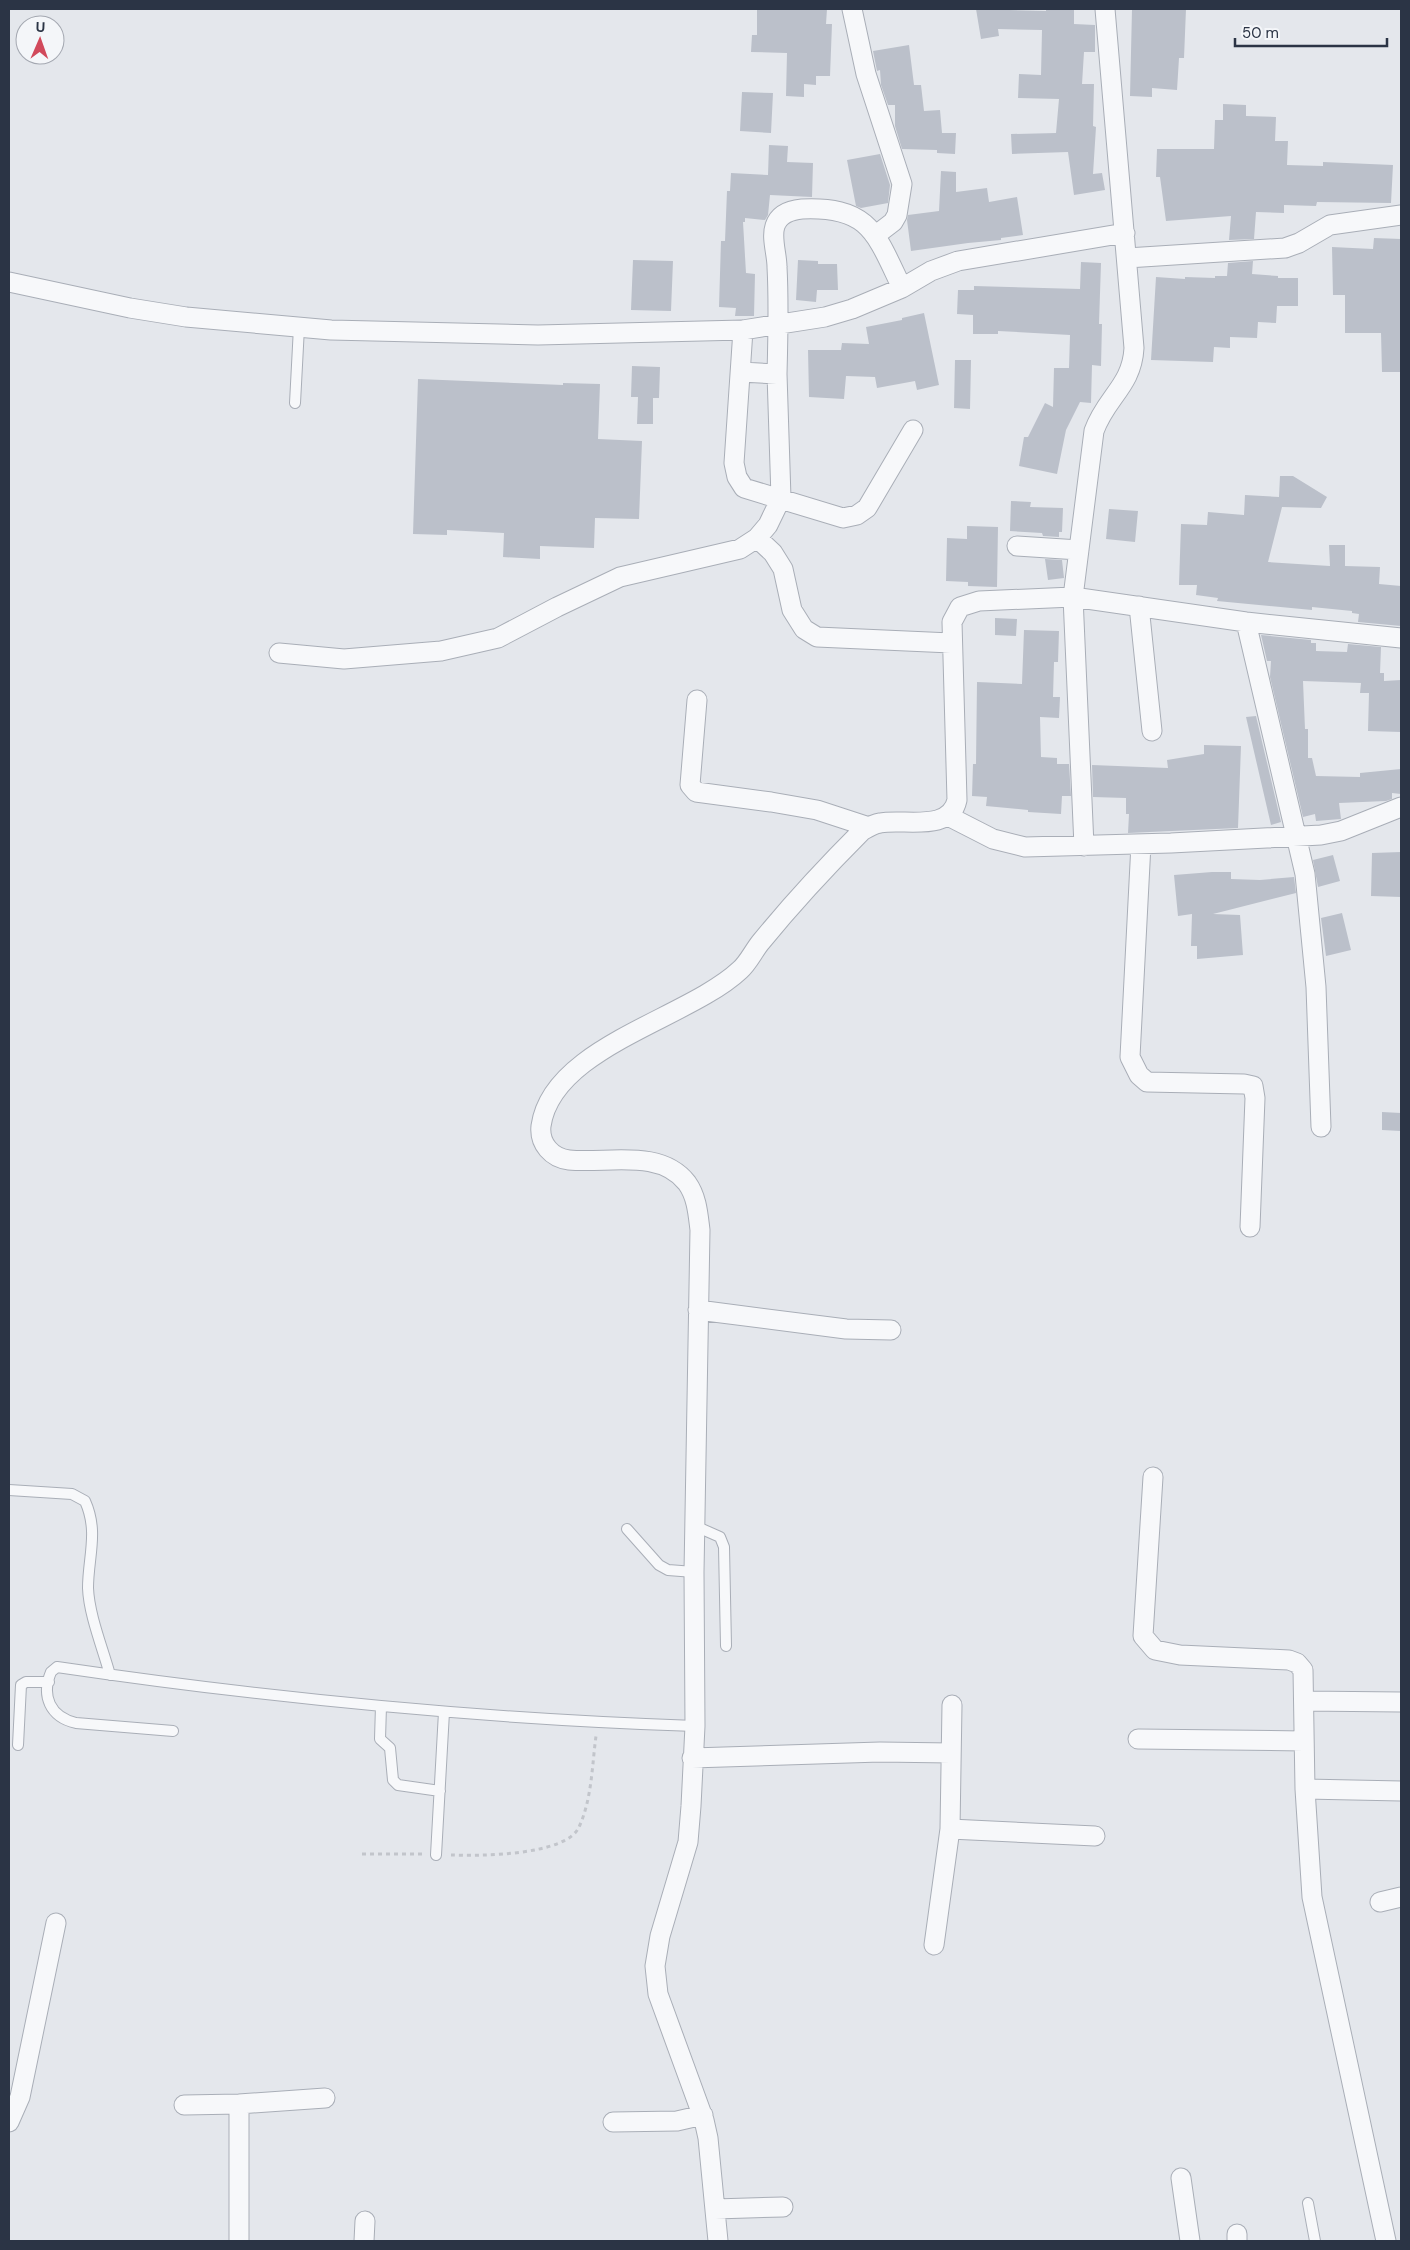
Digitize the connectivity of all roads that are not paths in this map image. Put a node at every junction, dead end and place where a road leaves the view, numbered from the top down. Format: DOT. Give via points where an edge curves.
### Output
graph roads {
  1 [pos="852,9"];
  2 [pos="1105,9"];
  3 [pos="1401,215"];
  4 [pos="1125,233"];
  5 [pos="876,235"];
  6 [pos="1127,258"];
  7 [pos="9,282"];
  8 [pos="902,288"];
  9 [pos="778,323"];
  10 [pos="299,328"];
  11 [pos="743,330"];
  12 [pos="741,372"];
  13 [pos="777,374"];
  14 [pos="296,403"];
  15 [pos="913,430"];
  16 [pos="781,498"];
  17 [pos="757,538"];
  18 [pos="1017,546"];
  19 [pos="1079,550"];
  20 [pos="1073,597"];
  21 [pos="1138,606"];
  22 [pos="1246,622"];
  23 [pos="1401,638"];
  24 [pos="951,643"];
  25 [pos="279,653"];
  26 [pos="697,700"];
  27 [pos="1152,731"];
  28 [pos="1401,807"];
  29 [pos="948,816"];
  30 [pos="869,827"];
  31 [pos="1296,838"];
  32 [pos="1141,844"];
  33 [pos="1084,846"];
  34 [pos="1321,1127"];
  35 [pos="1250,1227"];
  36 [pos="698,1310"];
  37 [pos="891,1330"];
  38 [pos="1153,1477"];
  39 [pos="9,1490"];
  40 [pos="695,1526"];
  41 [pos="627,1529"];
  42 [pos="694,1572"];
  43 [pos="726,1646"];
  44 [pos="110,1675"];
  45 [pos="49,1682"];
  46 [pos="1304,1701"];
  47 [pos="1401,1702"];
  48 [pos="952,1705"];
  49 [pos="381,1706"];
  50 [pos="444,1712"];
  51 [pos="695,1726"];
  52 [pos="173,1731"];
  53 [pos="1138,1739"];
  54 [pos="1304,1741"];
  55 [pos="18,1746"];
  56 [pos="951,1754"];
  57 [pos="692,1758"];
  58 [pos="1305,1789"];
  59 [pos="440,1791"];
  60 [pos="1401,1791"];
  61 [pos="950,1830"];
  62 [pos="1095,1836"];
  63 [pos="436,1855"];
  64 [pos="1401,1897"];
  65 [pos="1380,1902"];
  66 [pos="56,1923"];
  67 [pos="934,1945"];
  68 [pos="325,2098"];
  69 [pos="239,2104"];
  70 [pos="184,2106"];
  71 [pos="703,2115"];
  72 [pos="9,2122"];
  73 [pos="613,2122"];
  74 [pos="1181,2178"];
  75 [pos="1308,2202"];
  76 [pos="784,2207"];
  77 [pos="715,2209"];
  78 [pos="365,2221"];
  79 [pos="238,2241"];
  80 [pos="364,2241"];
  81 [pos="718,2241"];
  82 [pos="1190,2241"];
  83 [pos="1315,2241"];
  84 [pos="1386,2241"];
  1 -- 5 [label="street" via="866,74 902,184 897,215"];
  2 -- 4 [label="street"];
  3 -- 6 [label="street" via="1330,225 1285,248"];
  4 -- 6 [label="street"];
  4 -- 8 [label="street" via="958,261 930,271"];
  5 -- 8 [label="street"];
  5 -- 9 [label="street" via="852,214 838,210 800,209 783,214 777,220 774,235"];
  6 -- 19 [label="street" via="1133,362 1125,382 1103,411 1094,431"];
  7 -- 10 [label="street" via="186,318"];
  8 -- 9 [label="street" via="852,310"];
  9 -- 11 [label="street"];
  9 -- 13 [label="street"];
  10 -- 11 [label="street" via="538,336"];
  10 -- 14 [label="lane"];
  11 -- 12 [label="street"];
  12 -- 13 [label="street"];
  12 -- 16 [label="street" via="734,463 736,477 744,488"];
  13 -- 16 [label="street"];
  15 -- 16 [label="street" via="867,508 857,516 843,518"];
  16 -- 17 [label="street" via="768,525"];
  17 -- 24 [label="street" via="774,553 783,569 792,610 804,629 817,637"];
  17 -- 25 [label="street" via="740,549 620,578 498,638 441,651 344,659"];
  18 -- 19 [label="street"];
  19 -- 20 [label="street"];
  20 -- 21 [label="street"];
  20 -- 24 [label="street" via="960,607 952,622"];
  20 -- 33 [label="street"];
  21 -- 22 [label="street"];
  21 -- 27 [label="street"];
  22 -- 23 [label="street"];
  22 -- 31 [label="street"];
  24 -- 29 [label="street" via="957,800"];
  26 -- 30 [label="street" via="690,785 696,792 817,810"];
  28 -- 31 [label="street" via="1341,831"];
  29 -- 30 [label="street" via="938,820 889,822"];
  29 -- 33 [label="street" via="980,834 1009,844 1025,847"];
  30 -- 36 [label="street" via="812,885 740,970 716,989 594,1056 562,1081 542,1116 543,1143 551,1153 567,1160 654,1163 667,1167 687,1183 694,1196 700,1230"];
  31 -- 32 [label="street"];
  31 -- 34 [label="street" via="1310,916"];
  32 -- 33 [label="street"];
  32 -- 35 [label="street" via="1130,1057 1138,1075 1147,1082 1253,1086"];
  36 -- 37 [label="street" via="846,1329"];
  36 -- 40 [label="street"];
  38 -- 46 [label="street" via="1143,1636 1155,1650 1180,1655 1290,1660 1303,1670"];
  39 -- 44 [label="lane" via="72,1494 85,1501 92,1538 89,1598"];
  40 -- 42 [label="street"];
  40 -- 43 [label="lane" via="720,1537 724,1547"];
  41 -- 42 [label="lane" via="659,1565 668,1570"];
  42 -- 51 [label="street"];
  44 -- 45 [label="lane" via="58,1668 51,1672"];
  44 -- 49 [label="lane"];
  45 -- 52 [label="lane" via="50,1707 64,1720"];
  45 -- 55 [label="lane" via="21,1685"];
  46 -- 47 [label="street"];
  46 -- 54 [label="street"];
  48 -- 56 [label="street"];
  49 -- 50 [label="lane"];
  49 -- 59 [label="lane" via="380,1739 390,1748 392,1780 398,1785"];
  50 -- 51 [label="lane"];
  50 -- 59 [label="lane"];
  51 -- 57 [label="street"];
  53 -- 54 [label="street"];
  54 -- 58 [label="street"];
  56 -- 57 [label="street" via="880,1752"];
  56 -- 61 [label="street"];
  57 -- 71 [label="street" via="688,1842 656,1952 655,1980"];
  58 -- 60 [label="street"];
  58 -- 84 [label="street" via="1312,1897"];
  59 -- 63 [label="lane"];
  61 -- 62 [label="street"];
  61 -- 67 [label="street"];
  64 -- 65 [label="street"];
  66 -- 72 [label="street" via="20,2097"];
  68 -- 69 [label="street"];
  69 -- 70 [label="street"];
  69 -- 79 [label="street"];
  71 -- 73 [label="street" via="678,2121"];
  71 -- 77 [label="street"];
  74 -- 82 [label="street"];
  75 -- 83 [label="lane"];
  76 -- 77 [label="street"];
  77 -- 81 [label="street"];
  78 -- 80 [label="street"];
}
